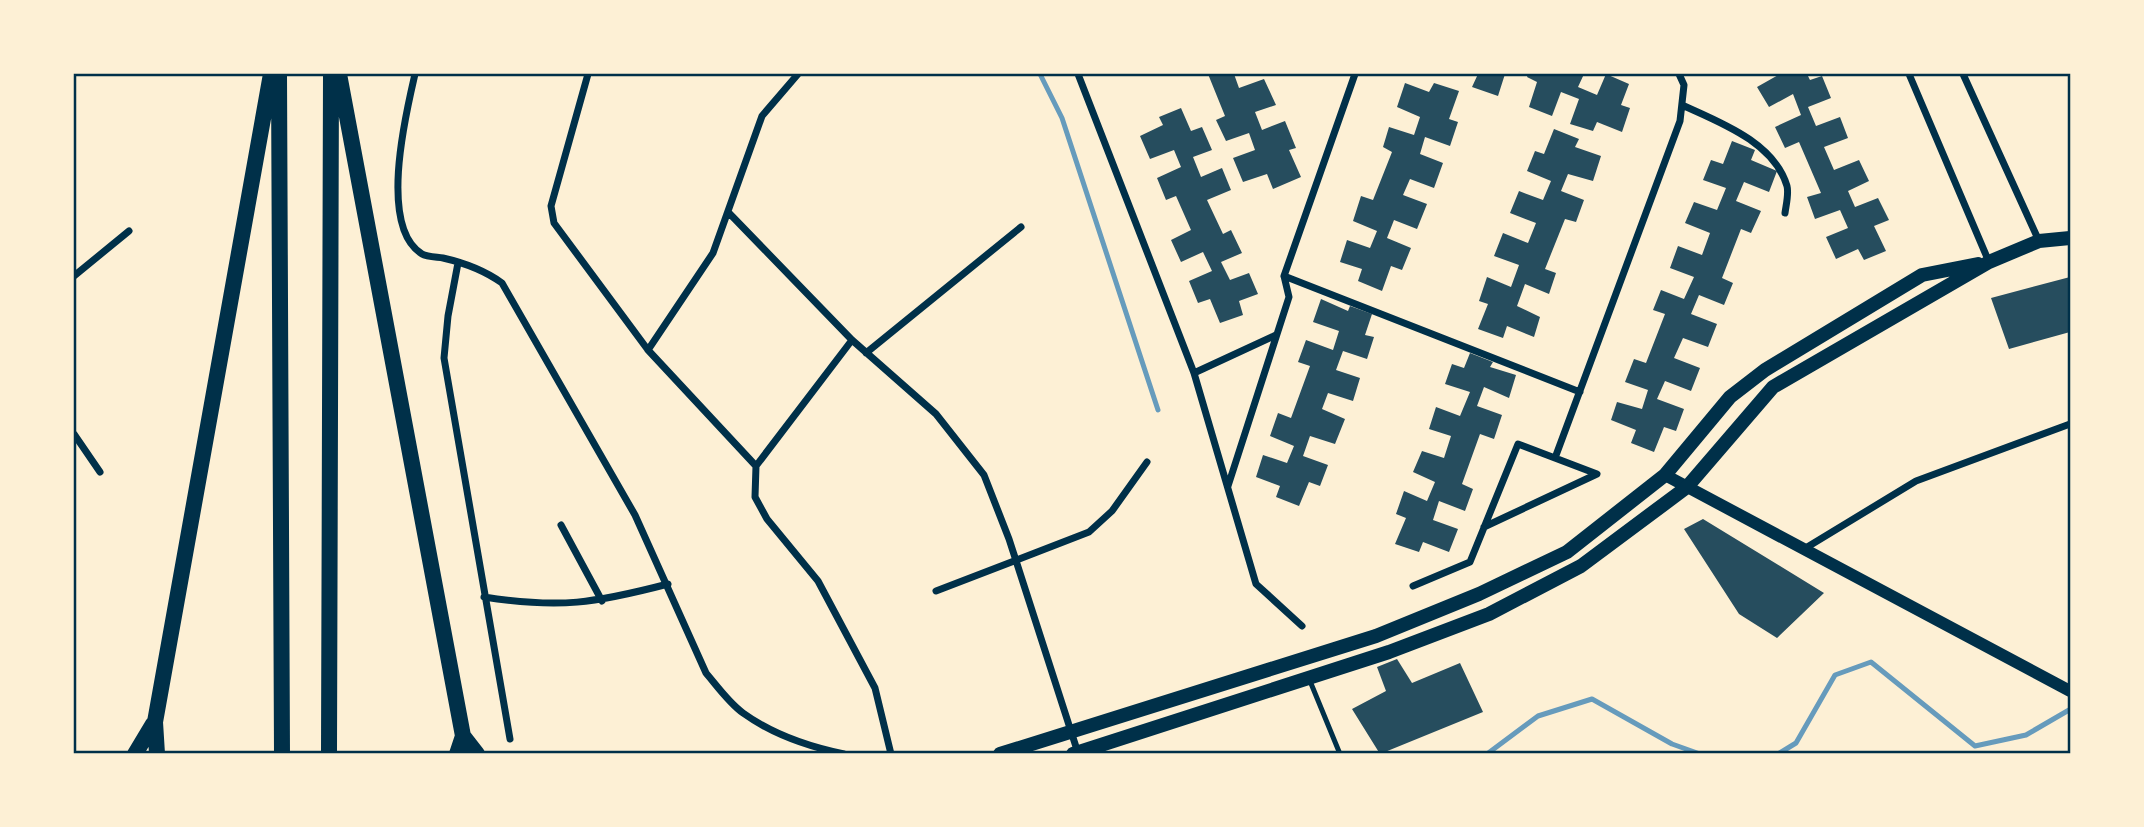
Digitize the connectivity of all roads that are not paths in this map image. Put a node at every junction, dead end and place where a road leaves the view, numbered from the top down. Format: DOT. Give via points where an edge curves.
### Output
graph roads {
  1 [pos="271,74"];
  2 [pos="279,74"];
  3 [pos="331,74"];
  4 [pos="339,74"];
  5 [pos="415,74"];
  6 [pos="588,74"];
  7 [pos="799,74"];
  8 [pos="1078,74"];
  9 [pos="1355,74"];
  10 [pos="1679,74"];
  11 [pos="1909,74"];
  12 [pos="1963,74"];
  13 [pos="1682,106"];
  14 [pos="729,213"];
  15 [pos="1785,213"];
  16 [pos="1021,226"];
  17 [pos="129,231"];
  18 [pos="2070,237"];
  19 [pos="2039,242"];
  20 [pos="1989,262"];
  21 [pos="458,263"];
  22 [pos="74,276"];
  23 [pos="1284,276"];
  24 [pos="1276,335"];
  25 [pos="852,340"];
  26 [pos="648,350"];
  27 [pos="866,353"];
  28 [pos="1194,373"];
  29 [pos="1580,392"];
  30 [pos="2070,424"];
  31 [pos="74,434"];
  32 [pos="1555,458"];
  33 [pos="1147,462"];
  34 [pos="756,466"];
  35 [pos="100,472"];
  36 [pos="1665,475"];
  37 [pos="1228,486"];
  38 [pos="1687,487"];
  39 [pos="561,525"];
  40 [pos="1484,527"];
  41 [pos="1803,549"];
  42 [pos="1016,561"];
  43 [pos="668,584"];
  44 [pos="1413,586"];
  45 [pos="936,591"];
  46 [pos="484,597"];
  47 [pos="602,601"];
  48 [pos="1302,626"];
  49 [pos="1308,678"];
  50 [pos="2070,691"];
  51 [pos="155,722"];
  52 [pos="1069,730"];
  53 [pos="463,736"];
  54 [pos="510,739"];
  55 [pos="1076,753"];
  56 [pos="135,754"];
  57 [pos="157,754"];
  58 [pos="282,754"];
  59 [pos="329,754"];
  60 [pos="457,754"];
  61 [pos="477,754"];
  62 [pos="844,754"];
  63 [pos="891,754"];
  64 [pos="1000,754"];
  65 [pos="1340,754"];
  1 -- 51 [label="main road"];
  2 -- 58 [label="main road"];
  3 -- 59 [label="main road"];
  4 -- 53 [label="main road"];
  5 -- 21 [label="street" via="398,151 401,220 422,254"];
  6 -- 26 [label="street" via="551,206 554,223"];
  7 -- 14 [label="street" via="762,116 745,155"];
  8 -- 28 [label="street"];
  9 -- 23 [label="street"];
  10 -- 13 [label="street" via="1684,85"];
  11 -- 20 [label="street"];
  12 -- 19 [label="street"];
  13 -- 15 [label="street" via="1741,131 1779,169 1788,189"];
  13 -- 29 [label="street"];
  14 -- 25 [label="street"];
  14 -- 26 [label="street" via="713,253"];
  16 -- 27 [label="street"];
  17 -- 22 [label="street"];
  18 -- 19 [label="main road"];
  19 -- 20 [label="main road"];
  20 -- 36 [label="main road" via="1922,275 1765,370 1730,397"];
  20 -- 38 [label="main road" via="1773,387"];
  21 -- 43 [label="street" via="486,271 502,283 635,515"];
  21 -- 46 [label="street" via="444,358"];
  23 -- 24 [label="street" via="1289,297"];
  23 -- 29 [label="street"];
  24 -- 28 [label="street"];
  24 -- 37 [label="street"];
  25 -- 27 [label="street"];
  25 -- 34 [label="street"];
  26 -- 34 [label="street"];
  27 -- 42 [label="street" via="936,414 984,475"];
  28 -- 37 [label="street"];
  29 -- 32 [label="street"];
  30 -- 41 [label="street" via="1916,481"];
  31 -- 35 [label="street"];
  32 -- 40 [label="street" via="1518,444"];
  32 -- 40 [label="street" via="1597,474"];
  33 -- 42 [label="street" via="1112,511 1089,532"];
  34 -- 63 [label="street" via="755,497 818,582 875,688"];
  36 -- 38 [label="street"];
  36 -- 52 [label="main road" via="1567,552 1479,594 1376,636"];
  37 -- 48 [label="street" via="1256,584"];
  38 -- 41 [label="street"];
  38 -- 49 [label="main road" via="1581,566 1489,614"];
  39 -- 47 [label="street"];
  40 -- 44 [label="street" via="1470,562"];
  41 -- 50 [label="street"];
  42 -- 45 [label="street"];
  42 -- 52 [label="street"];
  43 -- 47 [label="street"];
  43 -- 62 [label="street" via="706,673 743,713 786,736"];
  46 -- 47 [label="street" via="536,604"];
  46 -- 54 [label="street"];
  49 -- 55 [label="main road"];
  49 -- 65 [label="lane"];
  51 -- 56 [label="main road"];
  51 -- 57 [label="main road"];
  52 -- 55 [label="street"];
  52 -- 64 [label="main road"];
  53 -- 60 [label="main road"];
  53 -- 61 [label="main road"];
}
